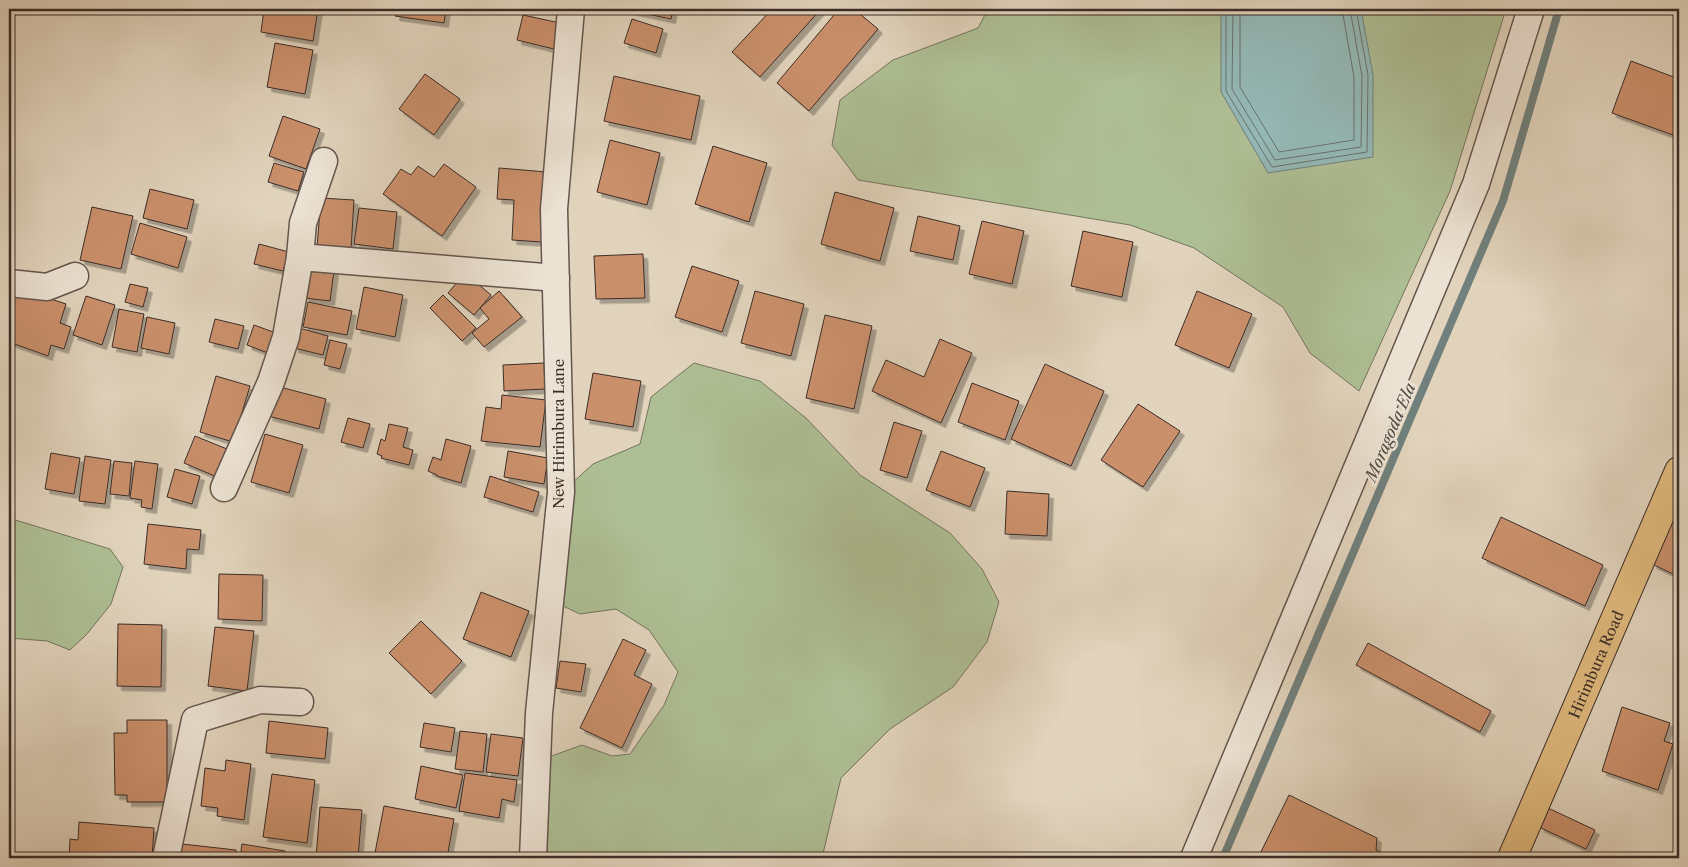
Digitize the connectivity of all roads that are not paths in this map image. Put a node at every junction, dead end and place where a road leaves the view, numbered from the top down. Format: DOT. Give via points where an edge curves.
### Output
graph roads {
  1 [pos="571,9"];
  2 [pos="1531,9"];
  3 [pos="324,161"];
  4 [pos="300,257"];
  5 [pos="76,276"];
  6 [pos="556,278"];
  7 [pos="9,283"];
  8 [pos="1679,471"];
  9 [pos="224,488"];
  10 [pos="300,702"];
  11 [pos="166,858"];
  12 [pos="532,858"];
  13 [pos="1194,858"];
  14 [pos="1512,858"];
  1 -- 6 [label="street, New Hirimbura Lane" via="554,209"];
  2 -- 13 [label="street" via="1476,184"];
  3 -- 4 [label="street" via="303,223"];
  4 -- 6 [label="street"];
  4 -- 9 [label="street" via="286,337 271,382"];
  5 -- 7 [label="street" via="46,287"];
  6 -- 12 [label="street, New Hirimbura Lane" via="561,492 539,713"];
  8 -- 14 [label="main road, Hirimbura Road"];
  10 -- 11 [label="street" via="260,700 195,720"];
}
